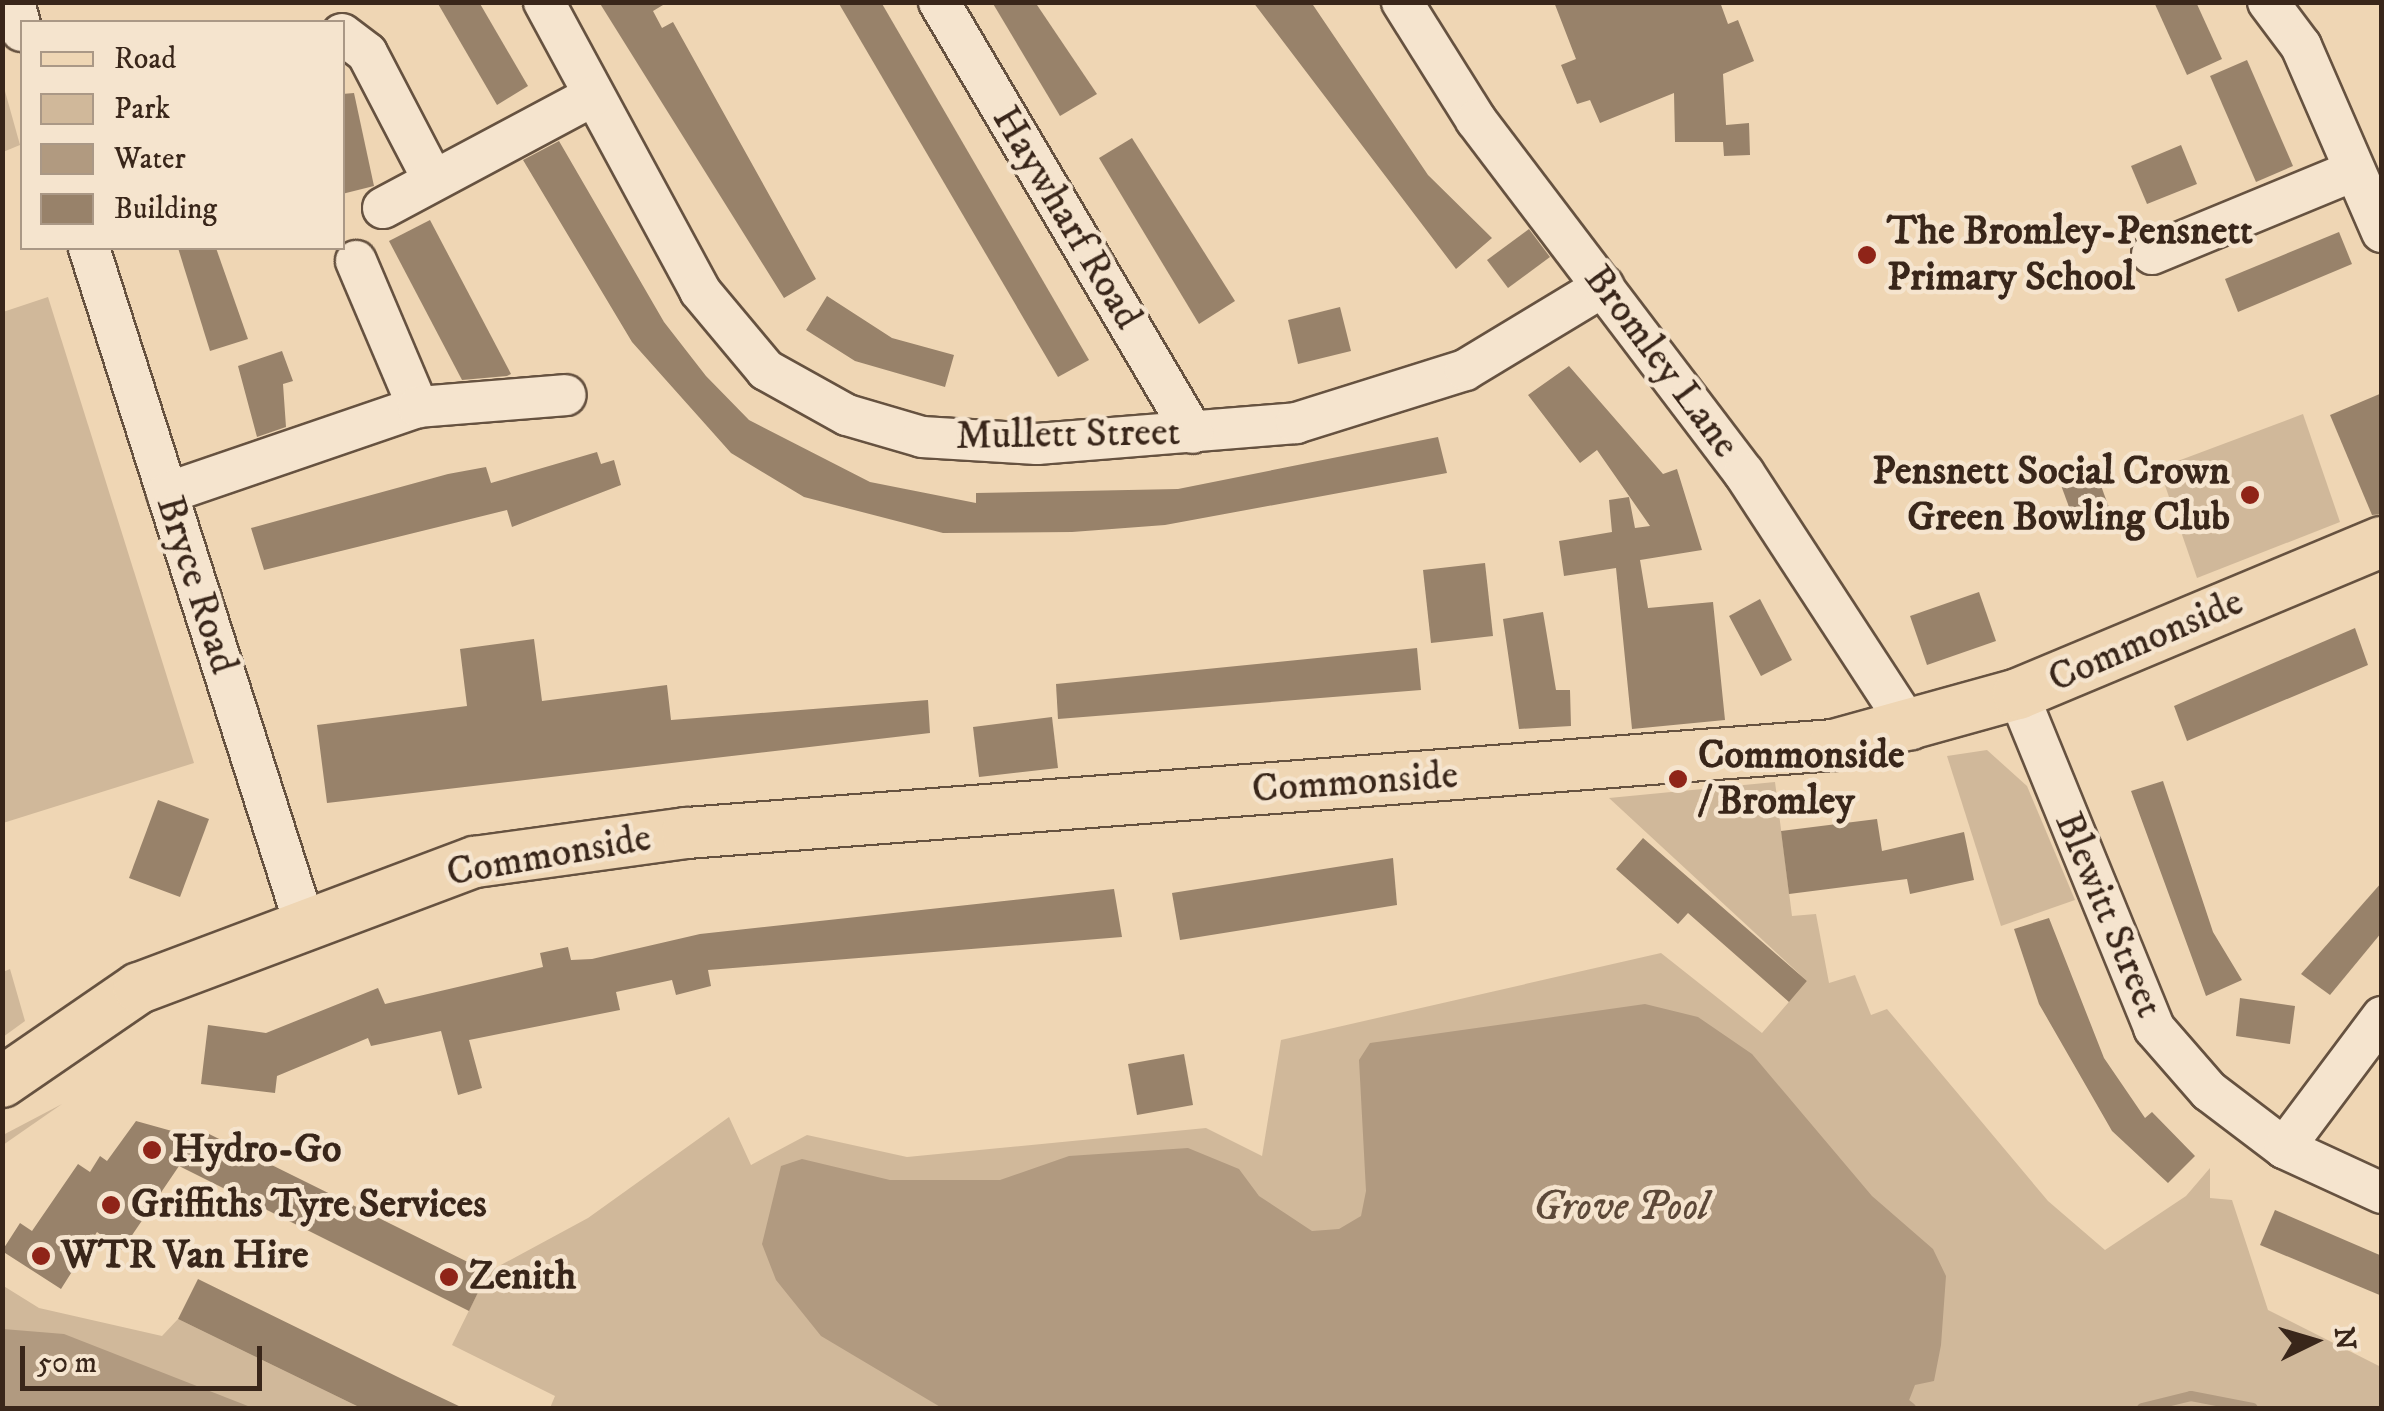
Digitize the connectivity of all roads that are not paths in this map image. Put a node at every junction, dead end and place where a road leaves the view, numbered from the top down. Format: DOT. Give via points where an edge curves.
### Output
graph roads {
  1 [pos="544,2"];
  2 [pos="938,2"];
  3 [pos="1402,2"];
  4 [pos="2268,2"];
  5 [pos="345,36"];
  6 [pos="593,96"];
  7 [pos="2353,171"];
  8 [pos="433,180"];
  9 [pos="383,208"];
  10 [pos="2382,232"];
  11 [pos="90,250"];
  12 [pos="2152,254"];
  13 [pos="356,261"];
  14 [pos="1604,286"];
  15 [pos="566,395"];
  16 [pos="418,407"];
  17 [pos="1193,434"];
  18 [pos="167,494"];
  19 [pos="2382,542"];
  20 [pos="2018,694"];
  21 [pos="1911,729"];
  22 [pos="304,922"];
  23 [pos="207,968"];
  24 [pos="2382,1017"];
  25 [pos="2,1082"];
  26 [pos="2,1114"];
  27 [pos="2284,1148"];
  28 [pos="2382,1193"];
  1 -- 6 [label="street, Mullett Street"];
  2 -- 17 [label="street, Haywharf Road"];
  3 -- 14 [label="street, Bromley Lane" via="1476,120"];
  4 -- 7 [label="street" via="2301,46"];
  5 -- 8 [label="street" via="367,53"];
  6 -- 8 [label="street"];
  6 -- 17 [label="street, Mullett Street" via="700,291 766,370 847,415 922,437 1038,444"];
  7 -- 10 [label="street"];
  7 -- 12 [label="street"];
  8 -- 9 [label="street"];
  11 -- 18 [label="street, Bryce Road"];
  13 -- 16 [label="street"];
  14 -- 17 [label="street, Mullett Street" via="1439,379 1296,423"];
  14 -- 21 [label="street, Bromley Lane" via="1744,472"];
  15 -- 16 [label="street"];
  16 -- 18 [label="street"];
  18 -- 22 [label="street, Bryce Road"];
  19 -- 20 [label="main road, Commonside"];
  20 -- 21 [label="main road, Commonside"];
  20 -- 27 [label="street, Blewitt Street" via="2154,1028 2209,1091"];
  21 -- 22 [label="main road, Commonside" via="1713,760 572,847 475,862"];
  22 -- 23 [label="main road, Commonside"];
  23 -- 25 [label="main road" via="138,988"];
  23 -- 26 [label="main road" via="179,999"];
  24 -- 27 [label="street"];
  27 -- 28 [label="street, Blewitt Street"];
}
